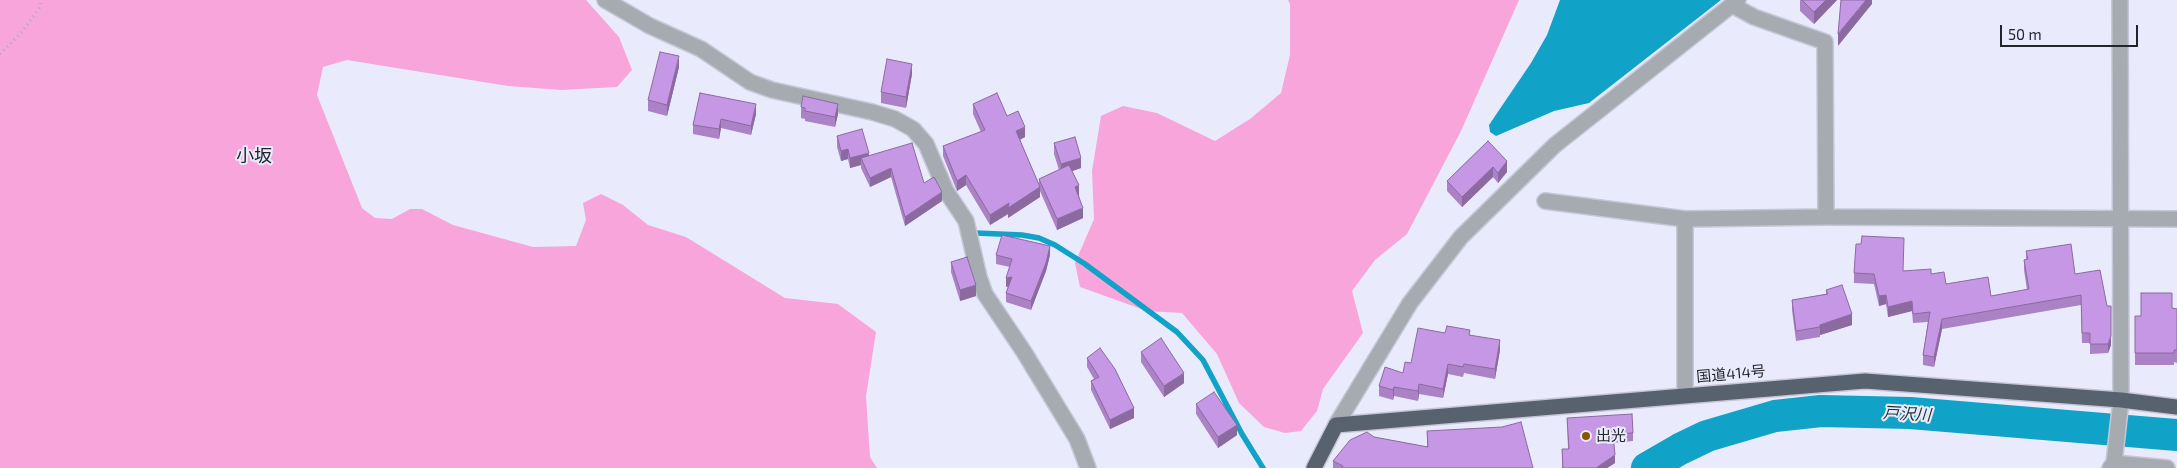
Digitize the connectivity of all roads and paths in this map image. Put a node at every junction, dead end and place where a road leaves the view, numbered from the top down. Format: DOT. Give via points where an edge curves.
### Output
graph roads {
  1 [pos="41,0"];
  2 [pos="605,0"];
  3 [pos="2120,0"];
  4 [pos="1735,2"];
  5 [pos="0,54"];
  6 [pos="1545,201"];
  7 [pos="1826,217"];
  8 [pos="1685,219"];
  9 [pos="2177,219"];
  10 [pos="2121,220"];
  11 [pos="1685,395"];
  12 [pos="2177,407"];
  13 [pos="2120,408"];
  14 [pos="1336,424"];
  15 [pos="2112,465"];
  16 [pos="1088,468"];
  17 [pos="1314,468"];
  18 [pos="2167,468"];
  1 -- 5 [label="path" via="40,7 22,32"];
  2 -- 16 [label="street" via="650,26 701,49 750,82 772,90 872,112 913,129 926,144 946,191 966,221 985,294 1077,439"];
  3 -- 10 [label="street"];
  4 -- 7 [label="street" via="1754,17 1825,42"];
  4 -- 14 [label="street" via="1555,145 1461,237 1410,303"];
  6 -- 8 [label="street"];
  7 -- 8 [label="street"];
  7 -- 10 [label="street"];
  8 -- 11 [label="street"];
  9 -- 10 [label="street"];
  10 -- 13 [label="street"];
  11 -- 13 [label="highway, 国道414号" via="1865,381"];
  11 -- 14 [label="highway, 国道414号"];
  12 -- 13 [label="highway, 国道414号"];
  13 -- 15 [label="street"];
  14 -- 17 [label="highway"];
  15 -- 18 [label="street"];
}
